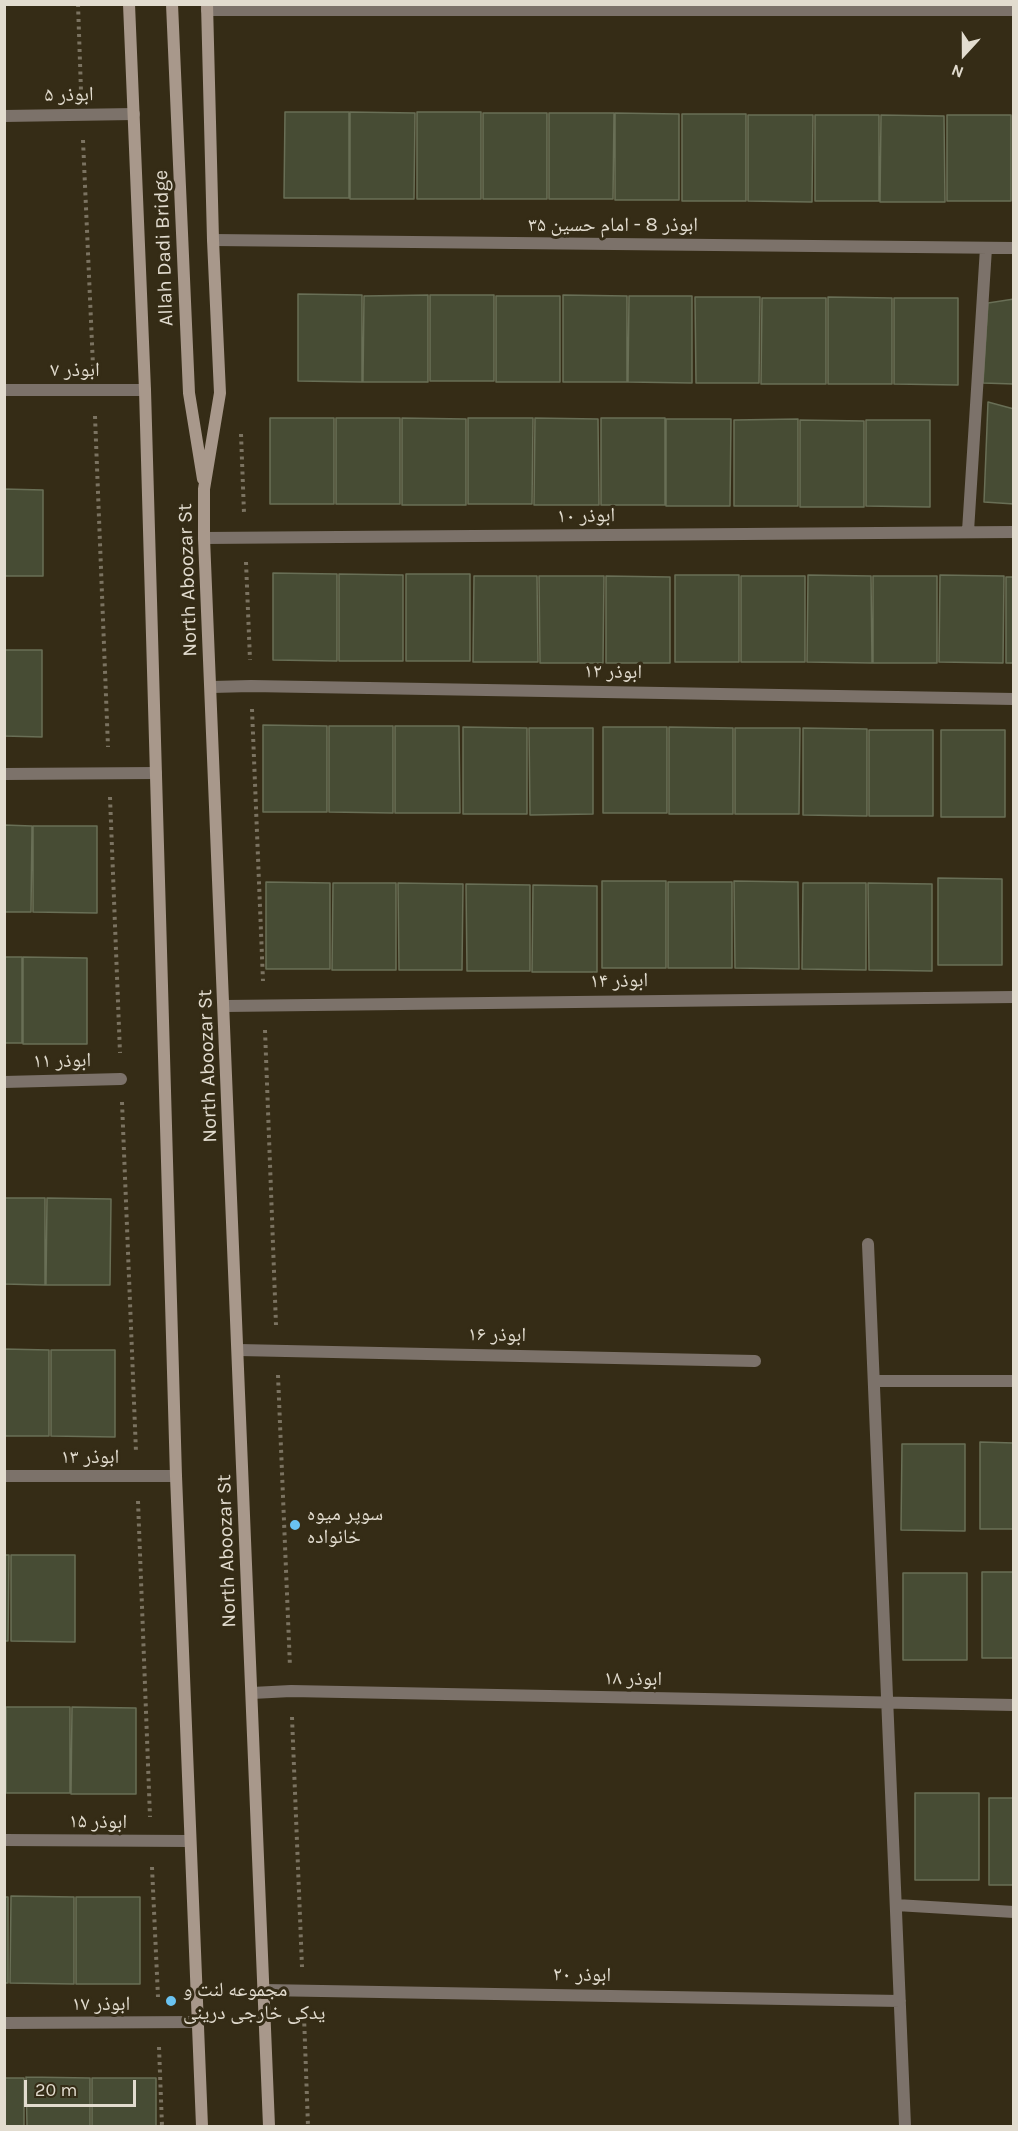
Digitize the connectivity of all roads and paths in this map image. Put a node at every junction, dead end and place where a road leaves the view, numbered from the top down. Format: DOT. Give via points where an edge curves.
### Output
graph roads {
  1 [pos="129,4"];
  2 [pos="172,4"];
  3 [pos="207,7"];
  4 [pos="1014,9"];
  5 [pos="134,114"];
  6 [pos="4,116"];
  7 [pos="213,240"];
  8 [pos="986,248"];
  9 [pos="1014,248"];
  10 [pos="4,390"];
  11 [pos="145,390"];
  12 [pos="241,433"];
  13 [pos="204,489"];
  14 [pos="968,531"];
  15 [pos="1014,532"];
  16 [pos="204,538"];
  17 [pos="245,540"];
  18 [pos="251,686"];
  19 [pos="212,687"];
  20 [pos="1014,699"];
  21 [pos="156,773"];
  22 [pos="4,774"];
  23 [pos="1014,997"];
  24 [pos="264,1004"];
  25 [pos="225,1006"];
  26 [pos="121,1079"];
  27 [pos="4,1082"];
  28 [pos="868,1244"];
  29 [pos="277,1349"];
  30 [pos="239,1350"];
  31 [pos="755,1361"];
  32 [pos="874,1381"];
  33 [pos="1014,1381"];
  34 [pos="4,1476"];
  35 [pos="176,1476"];
  36 [pos="291,1691"];
  37 [pos="252,1693"];
  38 [pos="887,1703"];
  39 [pos="1014,1706"];
  40 [pos="4,1840"];
  41 [pos="190,1841"];
  42 [pos="896,1905"];
  43 [pos="1014,1912"];
  44 [pos="303,1989"];
  45 [pos="264,1990"];
  46 [pos="900,2001"];
  47 [pos="198,2022"];
  48 [pos="4,2023"];
  49 [pos="202,2127"];
  50 [pos="269,2127"];
  51 [pos="308,2127"];
  52 [pos="905,2127"];
  1 -- 5 [label="main road, North Aboozar St"];
  2 -- 13 [label="main road, Allah Dadi Bridge" via="189,393"];
  3 -- 4 [label="street"];
  3 -- 7 [label="main road, North Aboozar St"];
  5 -- 6 [label="street, ابوذر ۵"];
  5 -- 11 [label="main road, North Aboozar St"];
  7 -- 8 [label="street, ابوذر 8 - امام حسین ۳۵"];
  7 -- 13 [label="main road, North Aboozar St" via="220,393"];
  8 -- 9 [label="street, ابوذر 8 - امام حسین ۳۵"];
  8 -- 14 [label="street"];
  10 -- 11 [label="street, ابوذر ۷"];
  11 -- 21 [label="main road, North Aboozar St"];
  12 -- 17 [label="path"];
  13 -- 16 [label="main road, North Aboozar St"];
  14 -- 15 [label="street, ابوذر ۱۰"];
  14 -- 17 [label="street, ابوذر ۱۰"];
  16 -- 17 [label="street, ابوذر ۱۰"];
  16 -- 19 [label="main road, North Aboozar St"];
  17 -- 18 [label="path"];
  18 -- 19 [label="street, ابوذر ۱۲"];
  18 -- 20 [label="street, ابوذر ۱۲"];
  18 -- 24 [label="path"];
  19 -- 25 [label="main road, North Aboozar St"];
  21 -- 22 [label="street"];
  21 -- 35 [label="main road, North Aboozar St"];
  23 -- 24 [label="street, ابوذر ۱۴"];
  24 -- 25 [label="street, ابوذر ۱۴"];
  24 -- 29 [label="path"];
  25 -- 30 [label="main road, North Aboozar St"];
  26 -- 27 [label="street, ابوذر ۱۱"];
  28 -- 32 [label="street"];
  29 -- 30 [label="street, ابوذر ۱۶"];
  29 -- 31 [label="street, ابوذر ۱۶"];
  29 -- 36 [label="path"];
  30 -- 37 [label="main road, North Aboozar St"];
  32 -- 33 [label="street"];
  32 -- 38 [label="street"];
  34 -- 35 [label="street, ابوذر ۱۳"];
  35 -- 41 [label="main road, North Aboozar St"];
  36 -- 37 [label="street, ابوذر ۱۸"];
  36 -- 38 [label="street, ابوذر ۱۸"];
  36 -- 44 [label="path"];
  37 -- 45 [label="main road, North Aboozar St"];
  38 -- 39 [label="street, ابوذر ۱۸"];
  38 -- 42 [label="street"];
  40 -- 41 [label="street, ابوذر ۱۵"];
  41 -- 47 [label="main road, North Aboozar St"];
  42 -- 43 [label="street"];
  42 -- 46 [label="street"];
  44 -- 45 [label="street, ابوذر ۲۰"];
  44 -- 46 [label="street, ابوذر ۲۰"];
  44 -- 51 [label="path"];
  45 -- 50 [label="main road, North Aboozar St"];
  46 -- 52 [label="street"];
  47 -- 48 [label="street, ابوذر ۱۷"];
  47 -- 49 [label="main road, North Aboozar St"];
}
